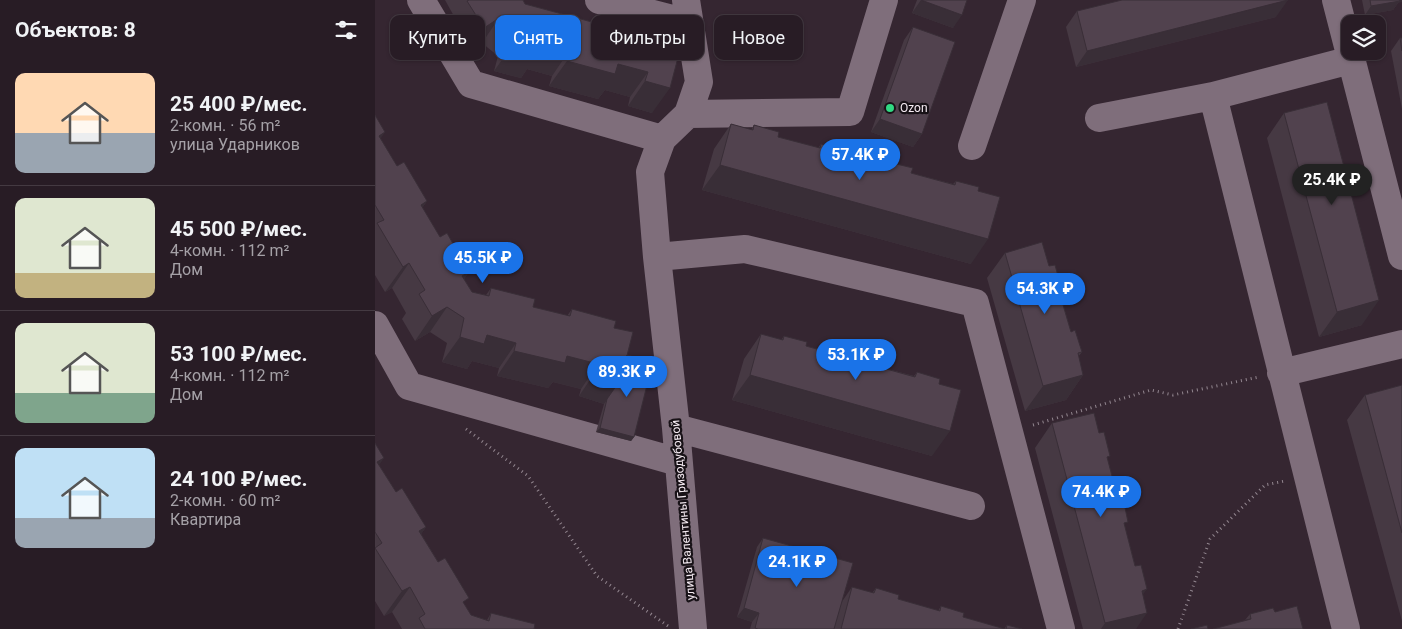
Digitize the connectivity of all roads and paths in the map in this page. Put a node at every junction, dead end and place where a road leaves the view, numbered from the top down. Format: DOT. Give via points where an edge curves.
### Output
graph roads {
  1 [pos="421,0"];
  2 [pos="599,0"];
  3 [pos="884,0"];
  4 [pos="1022,0"];
  5 [pos="1336,0"];
  6 [pos="687,11"];
  7 [pos="1341,20"];
  8 [pos="1351,60"];
  9 [pos="1213,96"];
  10 [pos="689,114"];
  11 [pos="1099,118"];
  12 [pos="662,139"];
  13 [pos="972,146"];
  14 [pos="1402,256"];
  15 [pos="657,257"];
  16 [pos="375,325"];
  17 [pos="1402,344"];
  18 [pos="1281,373"];
  19 [pos="464,428"];
  20 [pos="675,428"];
  21 [pos="1009,432"];
  22 [pos="678,462"];
  23 [pos="1308,477"];
  24 [pos="971,506"];
  25 [pos="673,629"];
  26 [pos="693,629"];
  27 [pos="1061,629"];
  28 [pos="1178,629"];
  29 [pos="1346,629"];
  1 -- 12 [label="street" via="471,84"];
  2 -- 6 [label="street"];
  3 -- 10 [label="street" via="850,112"];
  4 -- 13 [label="street"];
  5 -- 7 [label="street"];
  6 -- 10 [label="street" via="699,82"];
  8 -- 9 [label="street"];
  8 -- 14 [label="street"];
  9 -- 11 [label="street"];
  9 -- 18 [label="street"];
  10 -- 12 [label="street, улица Валентины Гризодубовой"];
  12 -- 15 [label="street, улица Валентины Гризодубовой" via="650,172"];
  15 -- 20 [label="street, улица Валентины Гризодубовой"];
  15 -- 21 [label="street" via="745,249 975,303"];
  16 -- 22 [label="street" via="409,386"];
  17 -- 18 [label="street"];
  18 -- 21 [label="path" via="1173,396 1151,390"];
  18 -- 23 [label="street"];
  19 -- 25 [label="path" via="528,476 597,576"];
  20 -- 22 [label="street, улица Валентины Гризодубовой"];
  20 -- 24 [label="street"];
  21 -- 27 [label="street"];
  22 -- 26 [label="street, улица Валентины Гризодубовой"];
  23 -- 28 [label="path" via="1265,485 1210,539"];
  23 -- 29 [label="street"];
}
